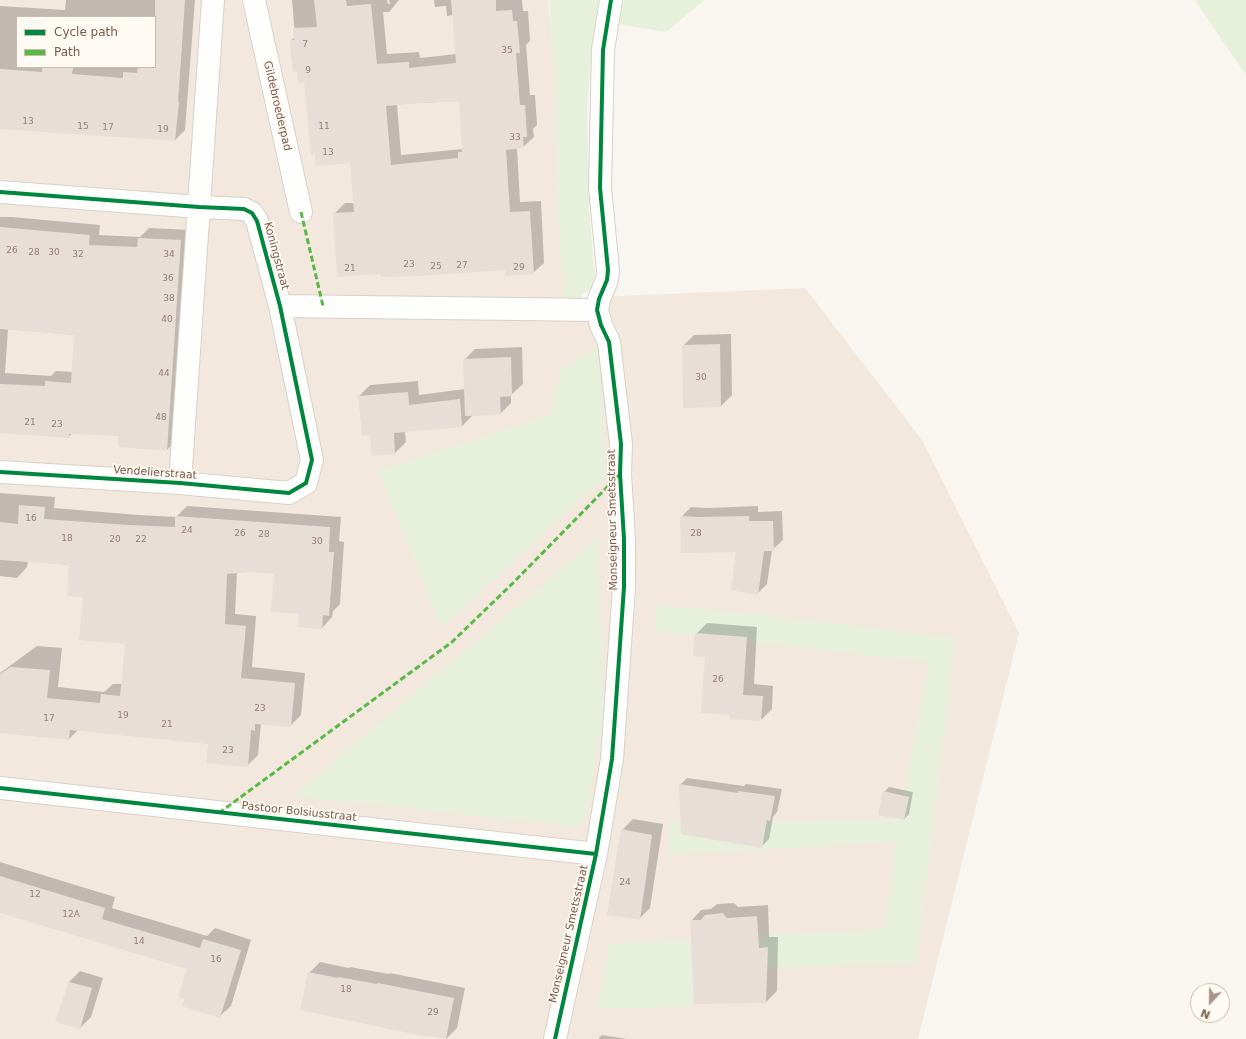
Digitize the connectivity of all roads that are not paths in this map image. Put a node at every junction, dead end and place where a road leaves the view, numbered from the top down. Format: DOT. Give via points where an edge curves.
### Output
graph roads {
  1 [pos="213,0"];
  2 [pos="254,0"];
  3 [pos="611,0"];
  4 [pos="0,192"];
  5 [pos="199,207"];
  6 [pos="301,212"];
  7 [pos="280,306"];
  8 [pos="597,310"];
  9 [pos="0,472"];
  10 [pos="180,483"];
  11 [pos="306,483"];
  12 [pos="0,788"];
  13 [pos="596,854"];
  14 [pos="554,1039"];
  1 -- 5 [label="street"];
  2 -- 6 [label="street, Gildebroederpad"];
  3 -- 8 [label="street" via="603,50 600,188 608,270"];
  4 -- 5 [label="street, Koningstraat"];
  5 -- 7 [label="street, Koningstraat" via="244,209 252,213 257,221"];
  5 -- 10 [label="street"];
  7 -- 8 [label="street, Koningstraat"];
  7 -- 11 [label="street, Koningstraat" via="312,460"];
  8 -- 13 [label="street, Monseigneur Smetsstraat" via="600,325 609,342 621,444 624,587 612,759"];
  9 -- 10 [label="street, Vendelierstraat"];
  10 -- 11 [label="street, Vendelierstraat" via="289,493"];
  12 -- 13 [label="street, Pastoor Bolsiusstraat"];
  13 -- 14 [label="street, Monseigneur Smetsstraat"];
}
